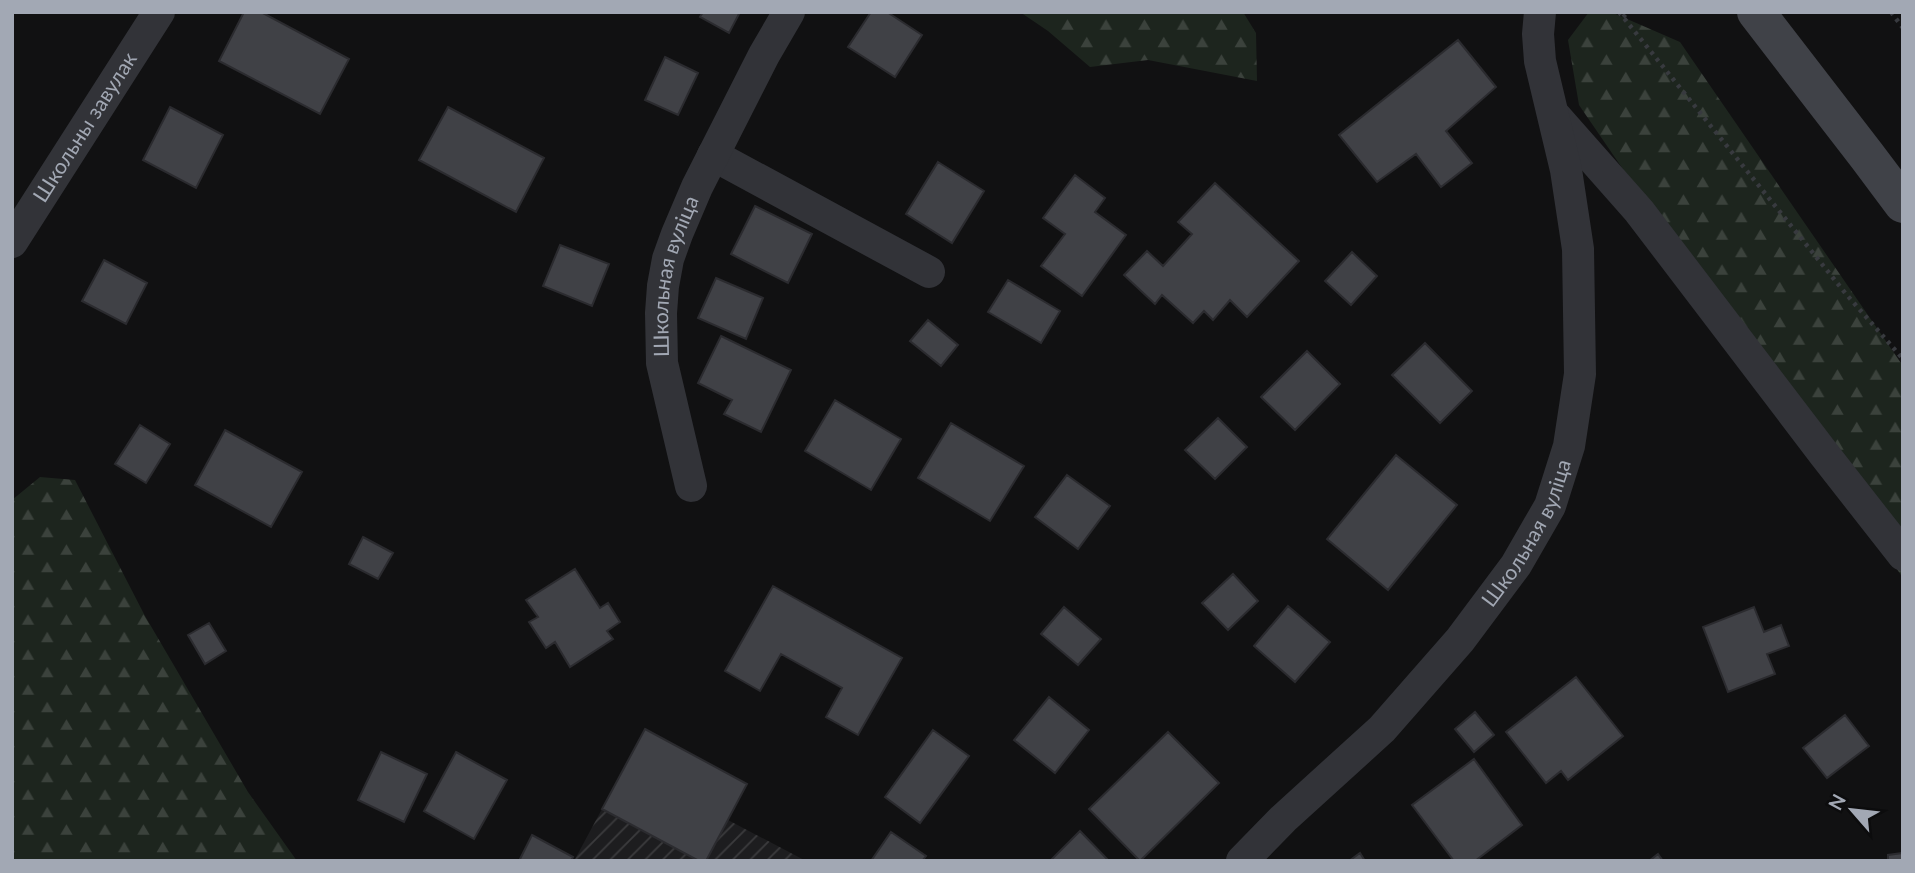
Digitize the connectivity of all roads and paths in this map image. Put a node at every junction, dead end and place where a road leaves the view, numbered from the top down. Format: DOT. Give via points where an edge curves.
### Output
graph roads {
  1 [pos="159,12"];
  2 [pos="789,12"];
  3 [pos="1539,12"];
  4 [pos="1628,12"];
  5 [pos="1756,12"];
  6 [pos="1891,12"];
  7 [pos="1621,15"];
  8 [pos="1903,28"];
  9 [pos="1552,111"];
  10 [pos="713,155"];
  11 [pos="1903,204"];
  12 [pos="12,242"];
  13 [pos="929,272"];
  14 [pos="1903,359"];
  15 [pos="691,486"];
  16 [pos="1903,555"];
  17 [pos="1242,861"];
  1 -- 12 [label="street, Школьны завулак"];
  2 -- 10 [label="street, Школьная вуліца"];
  3 -- 9 [label="street, Школьная вуліца" via="1540,61"];
  4 -- 7 [label="path"];
  5 -- 11 [label="main road"];
  6 -- 8 [label="path"];
  7 -- 14 [label="path"];
  9 -- 16 [label="street, Школьная вуліца" via="1639,211"];
  9 -- 17 [label="street, Школьная вуліца" via="1578,249 1580,374 1569,446 1550,506 1516,565 1452,650 1382,729"];
  10 -- 13 [label="street"];
  10 -- 15 [label="street, Школьная вуліца" via="677,234 663,286 662,363"];
}
